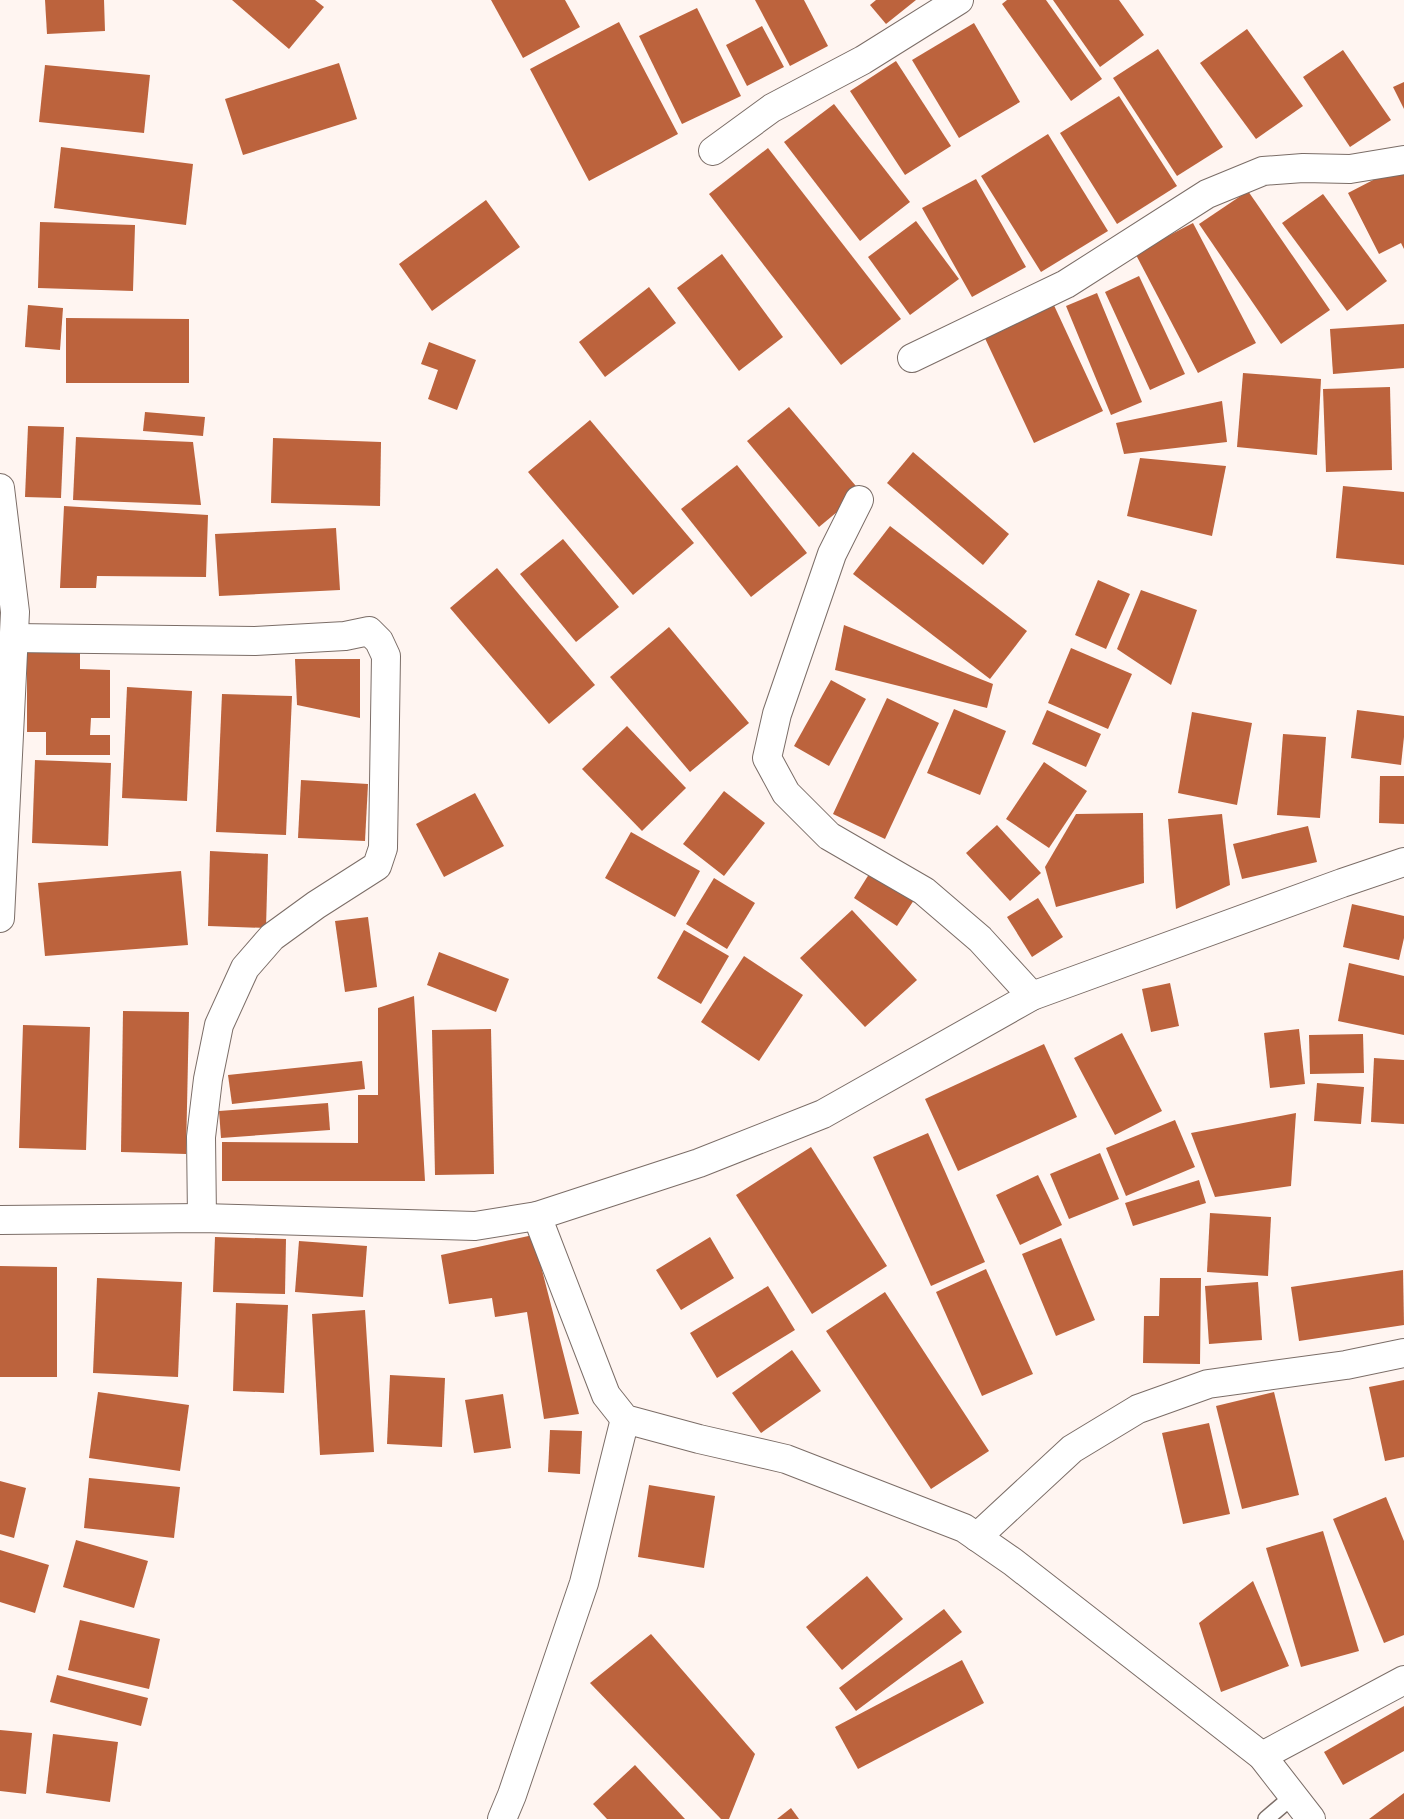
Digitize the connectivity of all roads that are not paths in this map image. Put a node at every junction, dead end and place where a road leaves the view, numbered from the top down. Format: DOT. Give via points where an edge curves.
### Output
graph roads {
  1 [pos="959,0"];
  2 [pos="714,151"];
  3 [pos="1404,160"];
  4 [pos="912,358"];
  5 [pos="0,488"];
  6 [pos="859,500"];
  7 [pos="10,621"];
  8 [pos="1404,862"];
  9 [pos="0,918"];
  10 [pos="1032,996"];
  11 [pos="537,1216"];
  12 [pos="202,1218"];
  13 [pos="0,1220"];
  14 [pos="1404,1354"];
  15 [pos="625,1419"];
  16 [pos="977,1537"];
  17 [pos="1404,1680"];
  18 [pos="1262,1756"];
  19 [pos="1293,1796"];
  20 [pos="502,1819"];
  21 [pos="1266,1819"];
  22 [pos="1311,1819"];
  1 -- 2 [label="street" via="863,60 772,108"];
  3 -- 4 [label="street" via="1350,169 1263,171 1208,194 1066,284"];
  5 -- 7 [label="street"];
  6 -- 10 [label="street" via="832,554 777,714 767,758 786,793 829,836 924,891 980,939"];
  7 -- 9 [label="street"];
  7 -- 12 [label="street" via="255,641 345,636 369,631 379,641 386,656 383,848 377,866 272,937 245,968 219,1025 208,1079 201,1136"];
  8 -- 10 [label="street"];
  10 -- 11 [label="street" via="823,1114 699,1163"];
  11 -- 12 [label="street" via="474,1226"];
  11 -- 15 [label="street" via="606,1395"];
  12 -- 13 [label="street"];
  14 -- 16 [label="street" via="1208,1384 1138,1409 1072,1449"];
  15 -- 16 [label="street" via="786,1459 964,1528"];
  15 -- 20 [label="street" via="584,1583"];
  16 -- 18 [label="street"];
  17 -- 18 [label="street"];
  18 -- 19 [label="street"];
  19 -- 21 [label="lane"];
  19 -- 22 [label="street"];
}
